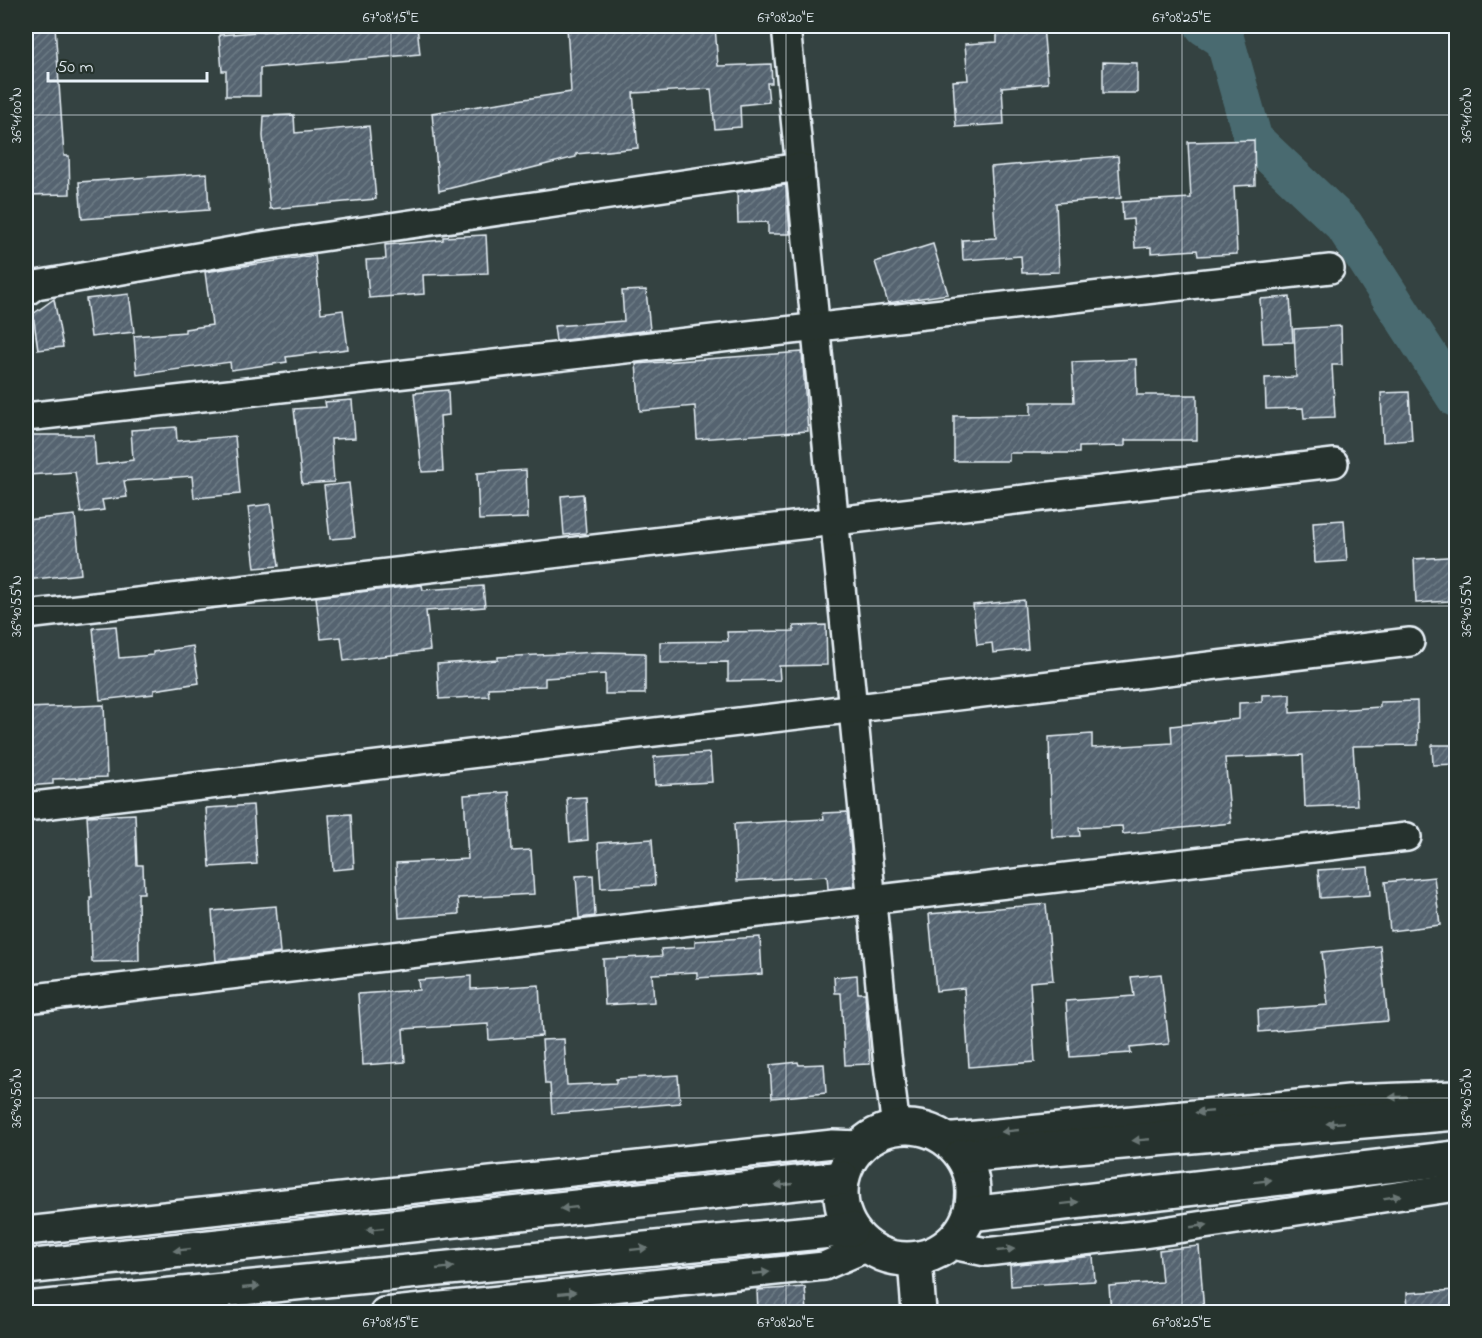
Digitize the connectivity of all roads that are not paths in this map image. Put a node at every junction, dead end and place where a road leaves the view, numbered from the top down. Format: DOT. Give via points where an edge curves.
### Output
graph roads {
  1 [pos="786,26"];
  2 [pos="800,167"];
  3 [pos="1330,269"];
  4 [pos="26,292"];
  5 [pos="816,328"];
  6 [pos="26,417"];
  7 [pos="1334,463"];
  8 [pos="835,522"];
  9 [pos="26,615"];
  10 [pos="1410,642"];
  11 [pos="853,709"];
  12 [pos="26,807"];
  13 [pos="1407,837"];
  14 [pos="872,899"];
  15 [pos="26,999"];
  16 [pos="1456,1095"];
  17 [pos="1456,1113"];
  18 [pos="896,1128"];
  19 [pos="862,1145"];
  20 [pos="953,1147"];
  21 [pos="1456,1158"];
  22 [pos="842,1178"];
  23 [pos="1456,1187"];
  24 [pos="970,1214"];
  25 [pos="26,1231"];
  26 [pos="859,1238"];
  27 [pos="948,1244"];
  28 [pos="915,1259"];
  29 [pos="26,1267"];
  30 [pos="214,1301"];
  31 [pos="26,1309"];
  32 [pos="384,1312"];
  33 [pos="919,1312"];
  1 -- 2 [label="street"];
  2 -- 4 [label="street" via="261,246 36,285"];
  2 -- 5 [label="street"];
  3 -- 5 [label="street"];
  5 -- 6 [label="street"];
  5 -- 8 [label="street"];
  7 -- 8 [label="street"];
  8 -- 9 [label="street"];
  8 -- 11 [label="street"];
  10 -- 11 [label="street"];
  11 -- 12 [label="street"];
  11 -- 14 [label="street"];
  13 -- 14 [label="street"];
  14 -- 15 [label="street"];
  14 -- 18 [label="street"];
  16 -- 20 [label="street, one-way" via="1349,1099"];
  17 -- 20 [label="main road, one-way"];
  18 -- 19 [label="main road"];
  18 -- 20 [label="main road" via="921,1129"];
  19 -- 22 [label="main road" via="849,1160"];
  19 -- 25 [label="street" via="821,1145"];
  20 -- 24 [label="main road" via="973,1184"];
  24 -- 21 [label="main road, one-way"];
  22 -- 26 [label="main road" via="841,1204"];
  22 -- 29 [label="main road, one-way"];
  27 -- 23 [label="street, one-way" via="997,1251 1144,1234"];
  24 -- 27 [label="main road" via="958,1236"];
  26 -- 28 [label="main road" via="890,1258"];
  30 -- 26 [label="main road, one-way"];
  32 -- 26 [label="street, one-way" via="824,1266"];
  27 -- 28 [label="main road" via="939,1252"];
  28 -- 33 [label="main road"];
  30 -- 31 [label="main road"];
}
